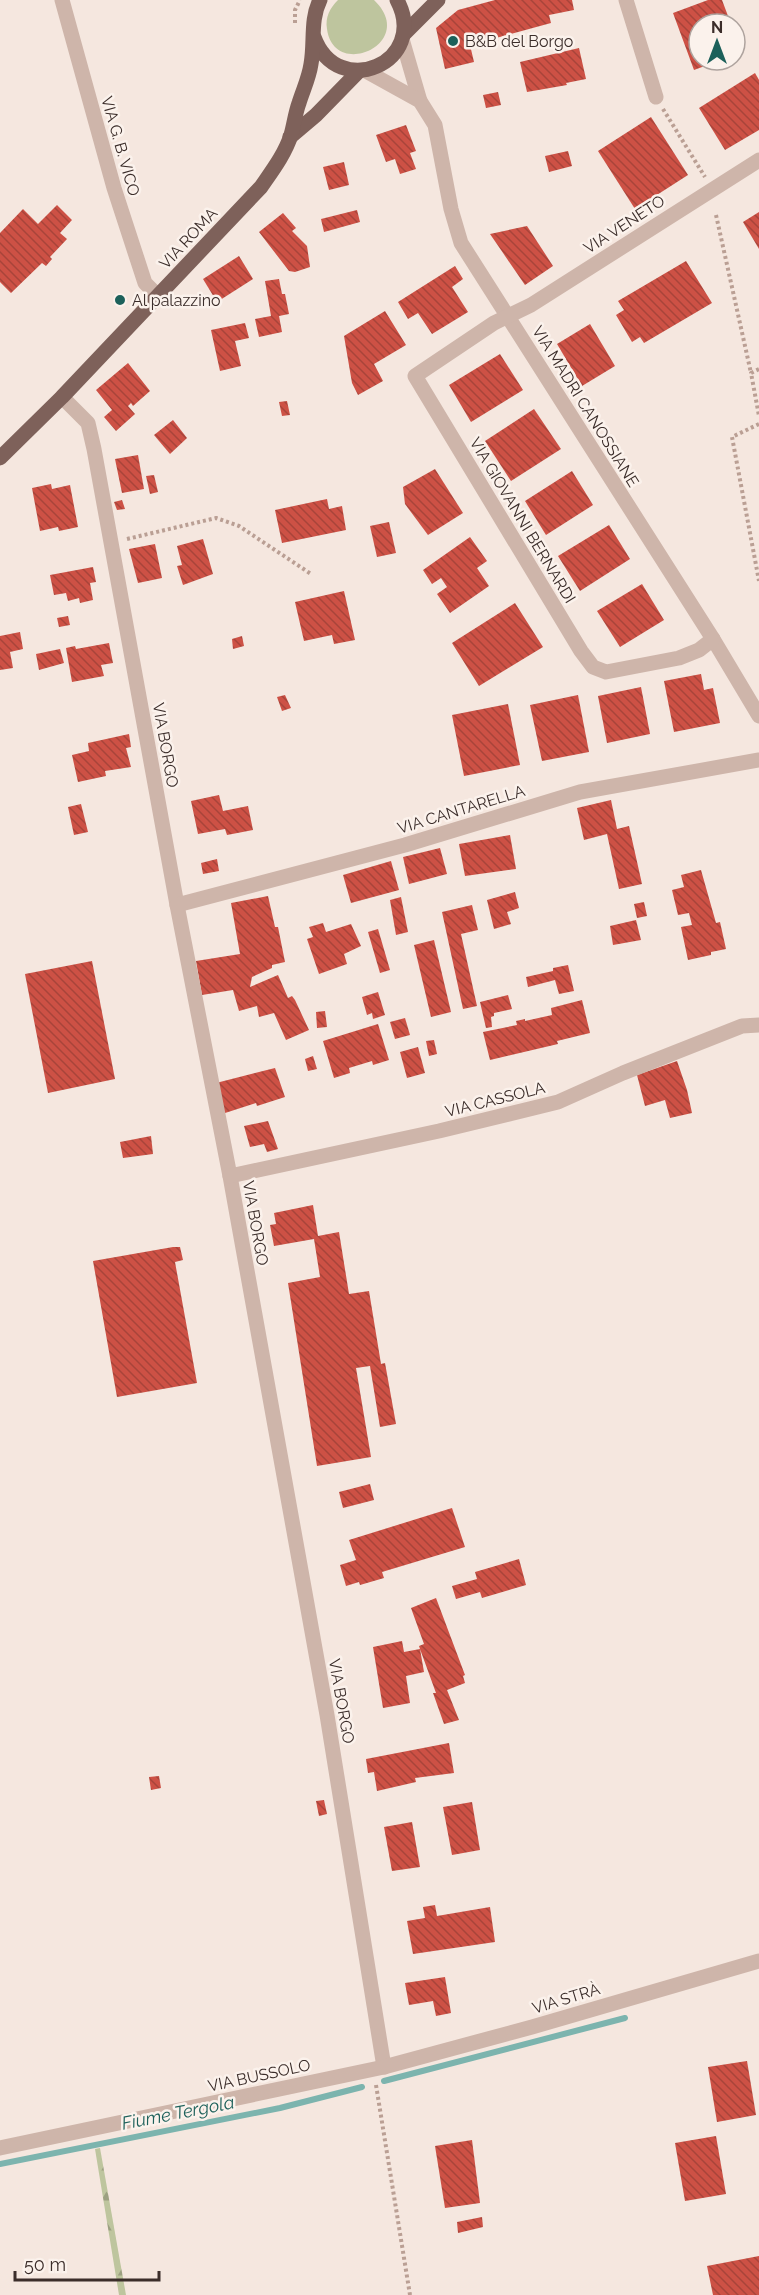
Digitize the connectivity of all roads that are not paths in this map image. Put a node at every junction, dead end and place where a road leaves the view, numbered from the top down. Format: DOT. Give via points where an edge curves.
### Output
graph roads {
  1 [pos="62,0"];
  2 [pos="320,0"];
  3 [pos="397,0"];
  4 [pos="438,0"];
  5 [pos="626,0"];
  6 [pos="313,34"];
  7 [pos="403,37"];
  8 [pos="362,70"];
  9 [pos="656,97"];
  10 [pos="420,100"];
  11 [pos="290,137"];
  12 [pos="759,160"];
  13 [pos="158,296"];
  14 [pos="507,316"];
  15 [pos="62,397"];
  16 [pos="0,458"];
  17 [pos="713,639"];
  18 [pos="759,716"];
  19 [pos="759,760"];
  20 [pos="177,905"];
  21 [pos="759,1025"];
  22 [pos="230,1176"];
  23 [pos="759,1961"];
  24 [pos="379,2068"];
  25 [pos="0,2148"];
  1 -- 13 [label="street, VIA G. B. VICO" via="114,188 145,283"];
  2 -- 6 [label="main road, VIA ROMA"];
  3 -- 7 [label="main road" via="402,11"];
  4 -- 7 [label="main road, VIA ROMA"];
  5 -- 9 [label="street"];
  6 -- 8 [label="main road" via="330,60 346,69"];
  6 -- 11 [label="main road, VIA ROMA" via="309,75"];
  7 -- 8 [label="main road, VIA ROMA" via="388,60"];
  7 -- 10 [label="street, VIA MADRI CANOSSIANE"];
  8 -- 10 [label="street"];
  8 -- 11 [label="main road, VIA ROMA"];
  10 -- 14 [label="street, VIA MADRI CANOSSIANE" via="435,124 461,243"];
  11 -- 13 [label="main road, VIA ROMA" via="261,187"];
  12 -- 14 [label="street, VIA VENETO" via="531,305"];
  13 -- 15 [label="main road, VIA ROMA"];
  14 -- 17 [label="street, VIA MADRI CANOSSIANE"];
  14 -- 17 [label="street, VIA GIOVANNI BERNARDI" via="415,376 581,651 593,667 606,672 679,658"];
  15 -- 16 [label="main road, VIA ROMA"];
  15 -- 20 [label="street, VIA BORGO" via="88,423"];
  17 -- 18 [label="street, VIA MADRI CANOSSIANE"];
  19 -- 20 [label="street, VIA CANTARELLA" via="580,792 405,845"];
  20 -- 22 [label="street, VIA BORGO"];
  21 -- 22 [label="street, VIA CASSOLA" via="742,1026 558,1102"];
  22 -- 24 [label="street, VIA BORGO" via="327,1715"];
  23 -- 24 [label="street, VIA STRÀ"];
  24 -- 25 [label="street, VIA BUSSOLO"];
}
